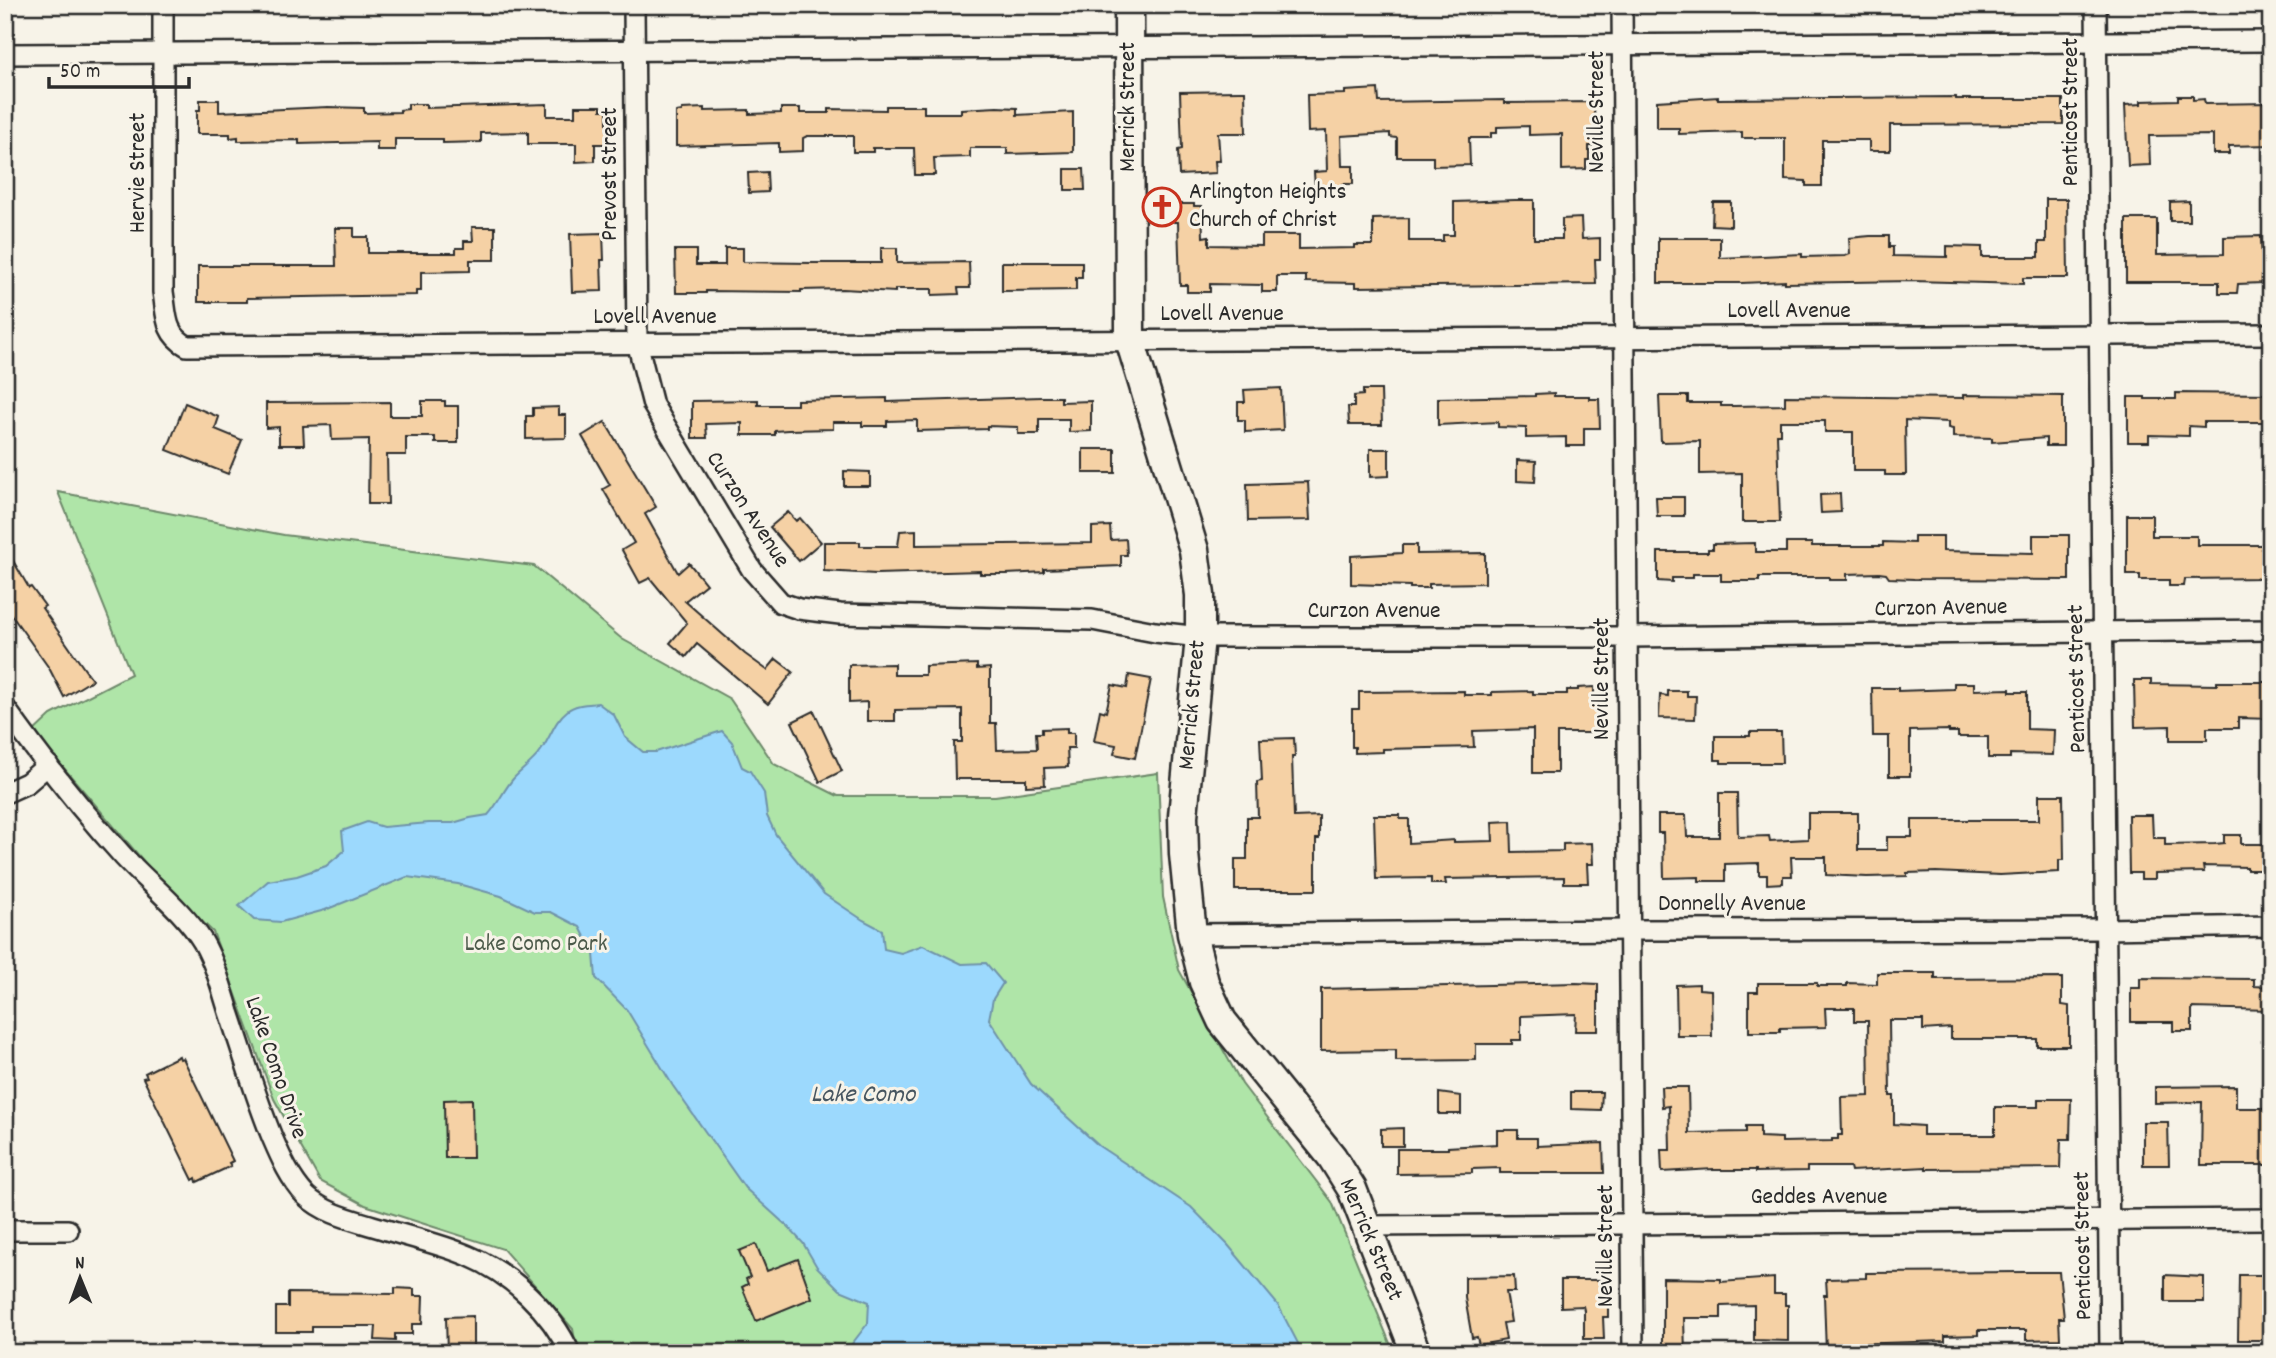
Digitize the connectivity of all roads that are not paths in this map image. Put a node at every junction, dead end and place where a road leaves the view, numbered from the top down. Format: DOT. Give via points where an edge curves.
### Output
graph roads {
  1 [pos="163,5"];
  2 [pos="634,5"];
  3 [pos="1129,5"];
  4 [pos="1622,5"];
  5 [pos="2096,5"];
  6 [pos="2271,41"];
  7 [pos="2097,42"];
  8 [pos="1622,45"];
  9 [pos="1129,48"];
  10 [pos="635,51"];
  11 [pos="163,53"];
  12 [pos="5,54"];
  13 [pos="2271,334"];
  14 [pos="2098,335"];
  15 [pos="1625,337"];
  16 [pos="175,339"];
  17 [pos="1130,340"];
  18 [pos="637,342"];
  19 [pos="2271,630"];
  20 [pos="2102,632"];
  21 [pos="1627,636"];
  22 [pos="1200,637"];
  23 [pos="5,708"];
  24 [pos="48,765"];
  25 [pos="5,793"];
  26 [pos="2271,926"];
  27 [pos="2105,929"];
  28 [pos="1629,930"];
  29 [pos="1192,934"];
  30 [pos="2271,1219"];
  31 [pos="2108,1220"];
  32 [pos="1632,1224"];
  33 [pos="1367,1226"];
  34 [pos="5,1230"];
  35 [pos="68,1230"];
  36 [pos="570,1353"];
  37 [pos="1416,1353"];
  38 [pos="1633,1353"];
  39 [pos="2110,1353"];
  1 -- 11 [label="street, Hervie Street"];
  2 -- 10 [label="street, Prevost Street"];
  3 -- 9 [label="street, Merrick Street"];
  4 -- 8 [label="street, Neville Street"];
  5 -- 7 [label="street, Penticost Street"];
  6 -- 7 [label="street"];
  7 -- 8 [label="street"];
  7 -- 14 [label="street, Penticost Street"];
  8 -- 9 [label="street"];
  8 -- 15 [label="street, Neville Street"];
  9 -- 10 [label="street"];
  9 -- 17 [label="street, Merrick Street"];
  10 -- 11 [label="street"];
  10 -- 18 [label="street, Prevost Street"];
  11 -- 12 [label="street"];
  11 -- 16 [label="street, Hervie Street" via="163,292"];
  13 -- 14 [label="street, Lovell Avenue"];
  14 -- 15 [label="street, Lovell Avenue"];
  14 -- 20 [label="street, Penticost Street"];
  15 -- 17 [label="street, Lovell Avenue"];
  15 -- 21 [label="street, Neville Street"];
  16 -- 18 [label="street, Lovell Avenue" via="187,346"];
  17 -- 18 [label="street, Lovell Avenue"];
  17 -- 22 [label="street, Merrick Street" via="1194,550"];
  18 -- 22 [label="street, Curzon Avenue" via="653,405 752,570 782,603 839,614 1092,620"];
  19 -- 20 [label="street, Curzon Avenue"];
  20 -- 21 [label="street, Curzon Avenue"];
  20 -- 27 [label="street, Penticost Street"];
  21 -- 22 [label="street, Curzon Avenue"];
  21 -- 28 [label="street, Neville Street"];
  22 -- 29 [label="street, Merrick Street" via="1183,816"];
  23 -- 24 [label="street, Lake Como Drive"];
  24 -- 25 [label="street" via="27,783"];
  24 -- 36 [label="street, Lake Como Drive" via="85,814 203,942 265,1120 293,1181 309,1198 339,1216 469,1256 498,1271 546,1315"];
  26 -- 27 [label="street, Donnelly Avenue"];
  27 -- 28 [label="street, Donnelly Avenue"];
  27 -- 31 [label="street, Penticost Street"];
  28 -- 29 [label="street, Donnelly Avenue"];
  28 -- 32 [label="street, Neville Street"];
  29 -- 33 [label="street, Merrick Street" via="1204,982 1222,1021 1332,1157"];
  30 -- 31 [label="street, Geddes Avenue"];
  31 -- 32 [label="street, Geddes Avenue"];
  31 -- 39 [label="street, Penticost Street"];
  32 -- 33 [label="street, Geddes Avenue"];
  32 -- 38 [label="street, Neville Street"];
  33 -- 37 [label="street, Merrick Street"];
  34 -- 35 [label="street"];
}
